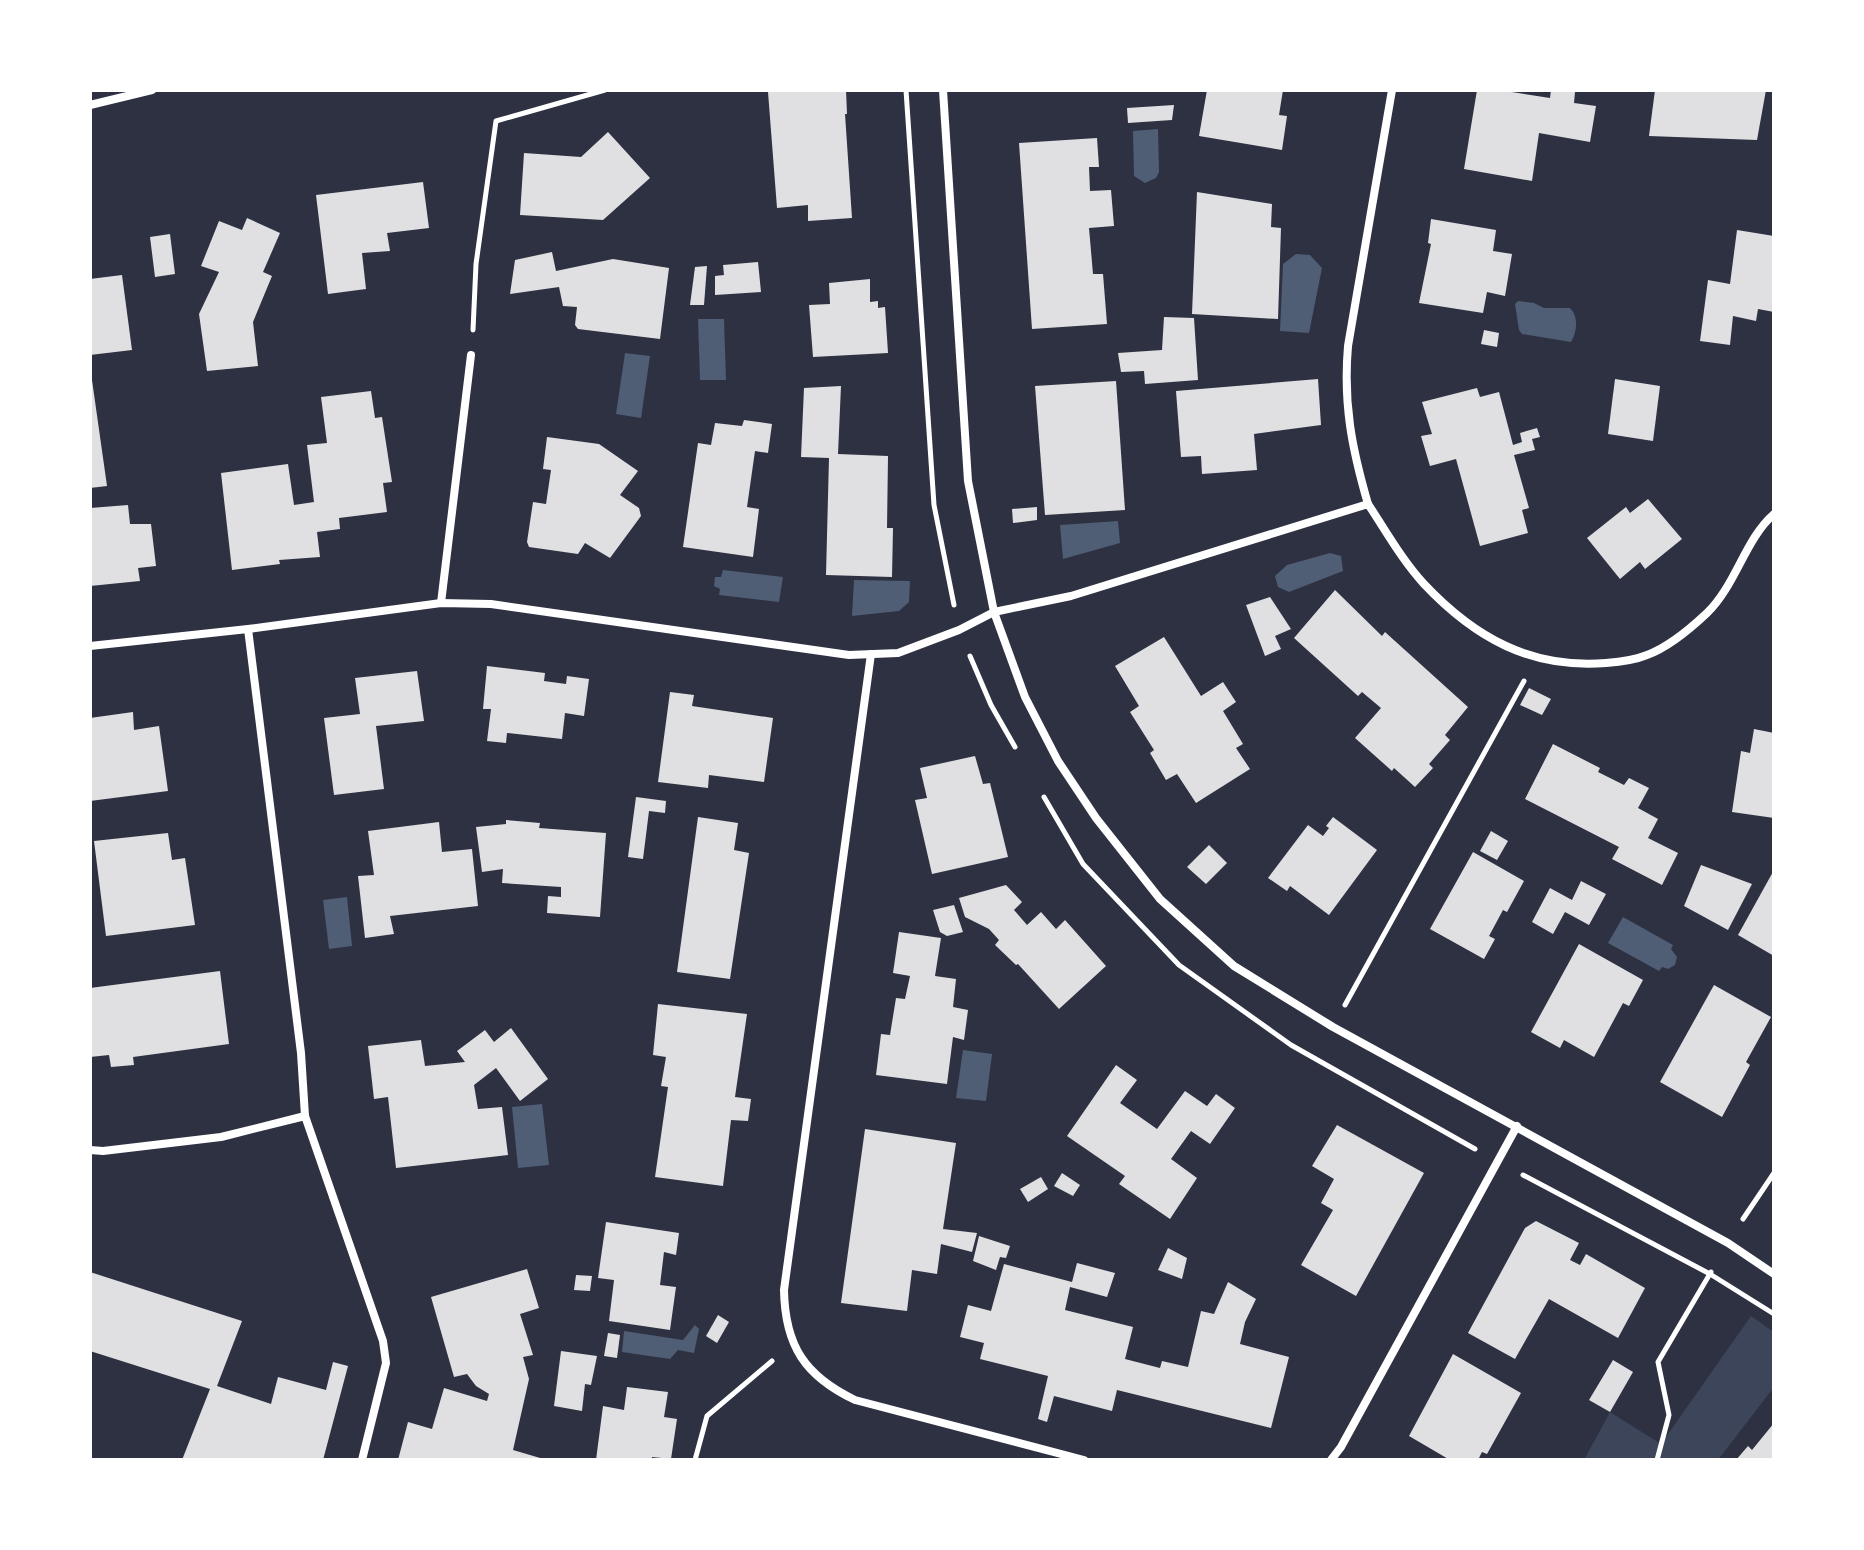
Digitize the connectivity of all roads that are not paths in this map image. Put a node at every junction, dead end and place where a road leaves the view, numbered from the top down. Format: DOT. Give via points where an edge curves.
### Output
graph roads {
  1 [pos="152,90"];
  2 [pos="943,90"];
  3 [pos="1392,90"];
  4 [pos="90,105"];
  5 [pos="471,355"];
  6 [pos="1368,504"];
  7 [pos="1774,514"];
  8 [pos="441,603"];
  9 [pos="994,612"];
  10 [pos="248,629"];
  11 [pos="90,646"];
  12 [pos="871,654"];
  13 [pos="305,1116"];
  14 [pos="1517,1126"];
  15 [pos="90,1150"];
  16 [pos="1774,1274"];
  17 [pos="362,1460"];
  18 [pos="1084,1460"];
  19 [pos="1331,1460"];
  1 -- 4 [label="street"];
  2 -- 9 [label="street" via="968,481"];
  3 -- 6 [label="street" via="1345,384 1354,457"];
  5 -- 8 [label="street"];
  6 -- 7 [label="street" via="1396,548 1445,604 1499,643 1537,659 1580,665 1648,655 1679,637 1729,587 1755,536"];
  6 -- 9 [label="street" via="1071,596"];
  8 -- 10 [label="street"];
  8 -- 12 [label="street" via="491,604"];
  9 -- 12 [label="street" via="898,653"];
  9 -- 14 [label="street" via="1025,697 1058,761 1160,899 1234,966 1333,1027"];
  10 -- 11 [label="street"];
  10 -- 13 [label="street"];
  12 -- 18 [label="street" via="784,1290 785,1315 793,1344 808,1368 855,1400"];
  13 -- 15 [label="street" via="221,1137"];
  13 -- 17 [label="street" via="383,1341 386,1363"];
  14 -- 16 [label="street"];
  14 -- 19 [label="street"];
}
